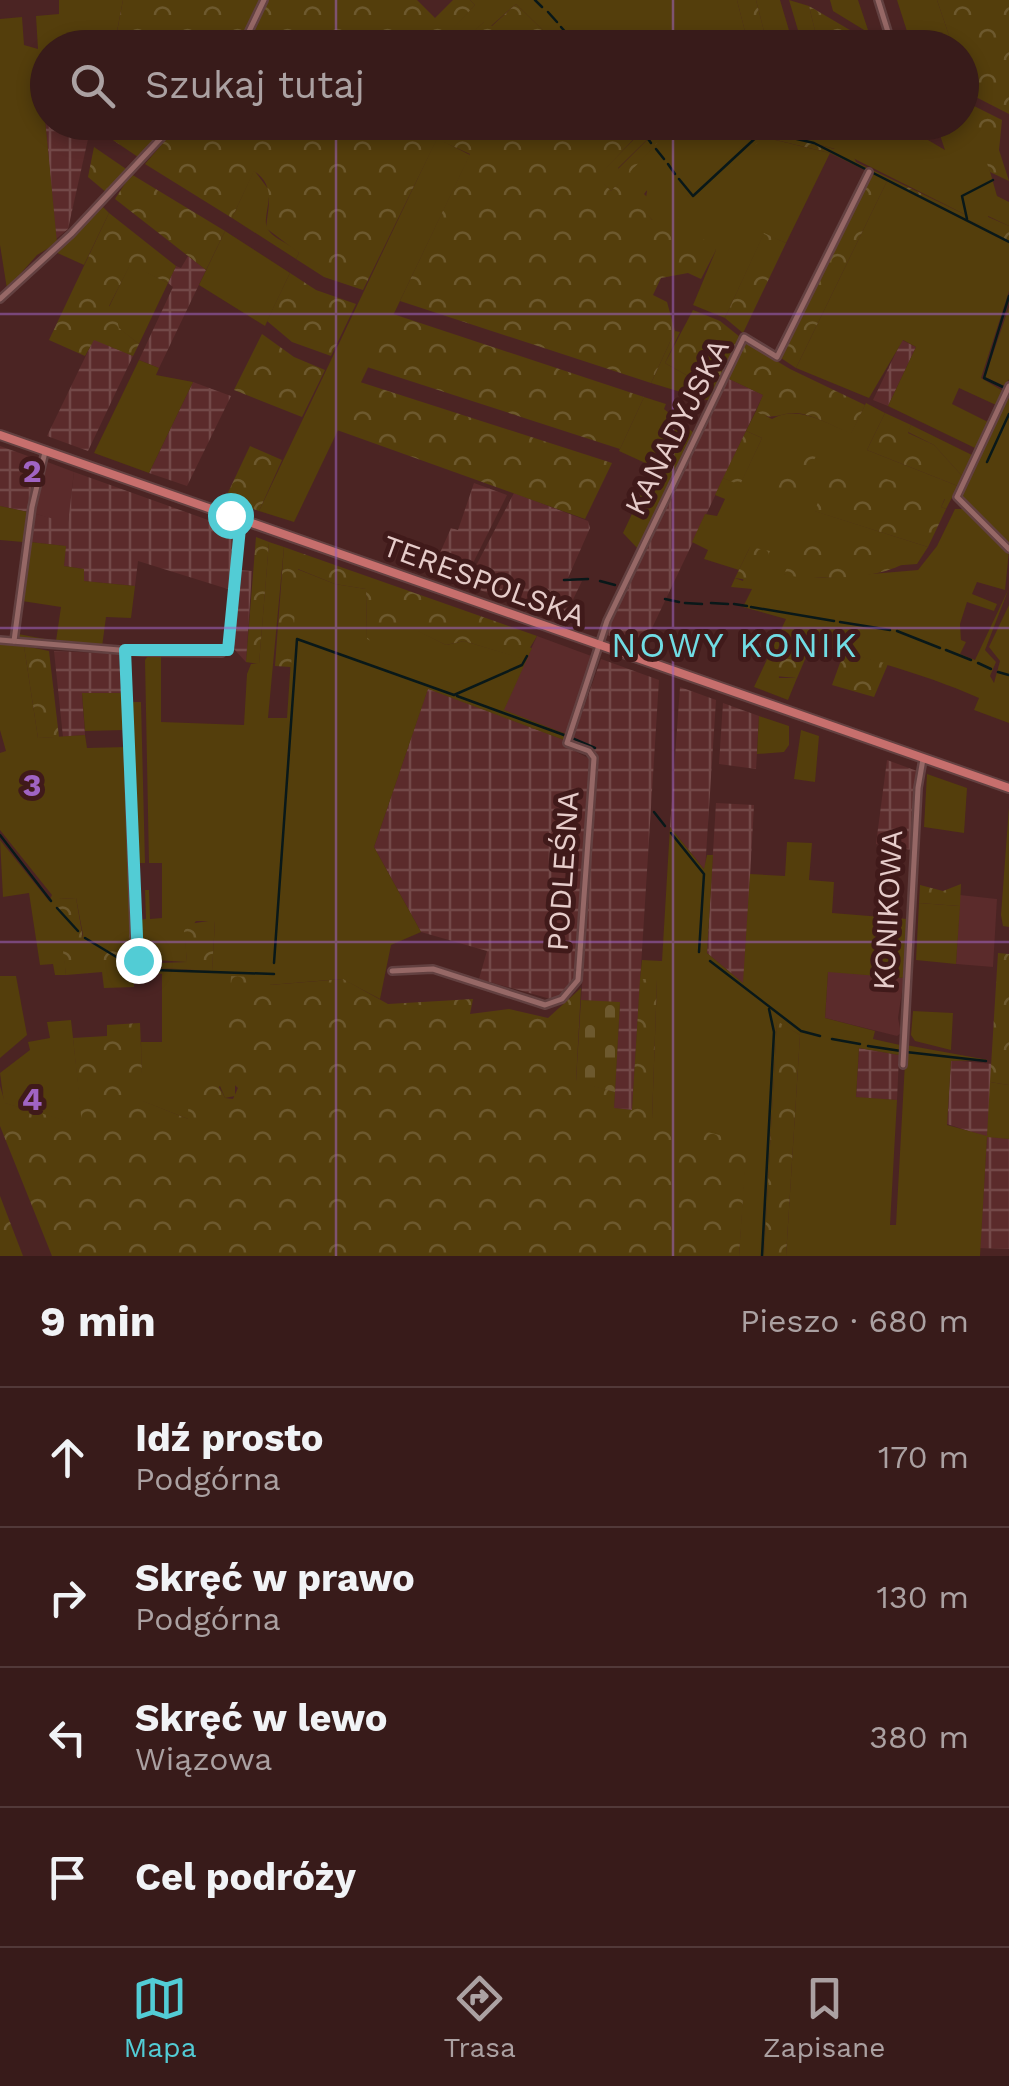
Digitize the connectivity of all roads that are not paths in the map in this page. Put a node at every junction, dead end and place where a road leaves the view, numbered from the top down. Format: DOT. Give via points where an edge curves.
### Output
graph roads {
  1 [pos="264,0"];
  2 [pos="878,0"];
  3 [pos="250,30"];
  4 [pos="887,30"];
  5 [pos="159,140"];
  6 [pos="869,172"];
  7 [pos="0,299"];
  8 [pos="1009,386"];
  9 [pos="0,435"];
  10 [pos="46,450"];
  11 [pos="241,518"];
  12 [pos="1009,548"];
  13 [pos="0,640"];
  14 [pos="14,641"];
  15 [pos="599,646"];
  16 [pos="125,650"];
  17 [pos="923,758"];
  18 [pos="1009,788"];
  19 [pos="148,965"];
  20 [pos="392,971"];
  21 [pos="902,1065"];
  1 -- 3 [label="street"];
  2 -- 4 [label="street"];
  5 -- 7 [label="street"];
  6 -- 15 [label="street, KANADYJSKA" via="777,357 744,337"];
  8 -- 12 [label="street" via="958,496"];
  9 -- 10 [label="main road, TERESPOLSKA"];
  10 -- 11 [label="main road, TERESPOLSKA"];
  10 -- 14 [label="street"];
  11 -- 15 [label="main road, TERESPOLSKA"];
  11 -- 16 [label="street" via="228,650"];
  13 -- 14 [label="street"];
  14 -- 16 [label="street"];
  15 -- 17 [label="main road, TERESPOLSKA"];
  15 -- 20 [label="street, PODLEŚNA" via="566,743 594,758 578,980 562,999 546,1004 433,970"];
  16 -- 19 [label="street" via="136,957"];
  17 -- 18 [label="main road, TERESPOLSKA"];
  17 -- 21 [label="street, KONIKOWA"];
}
